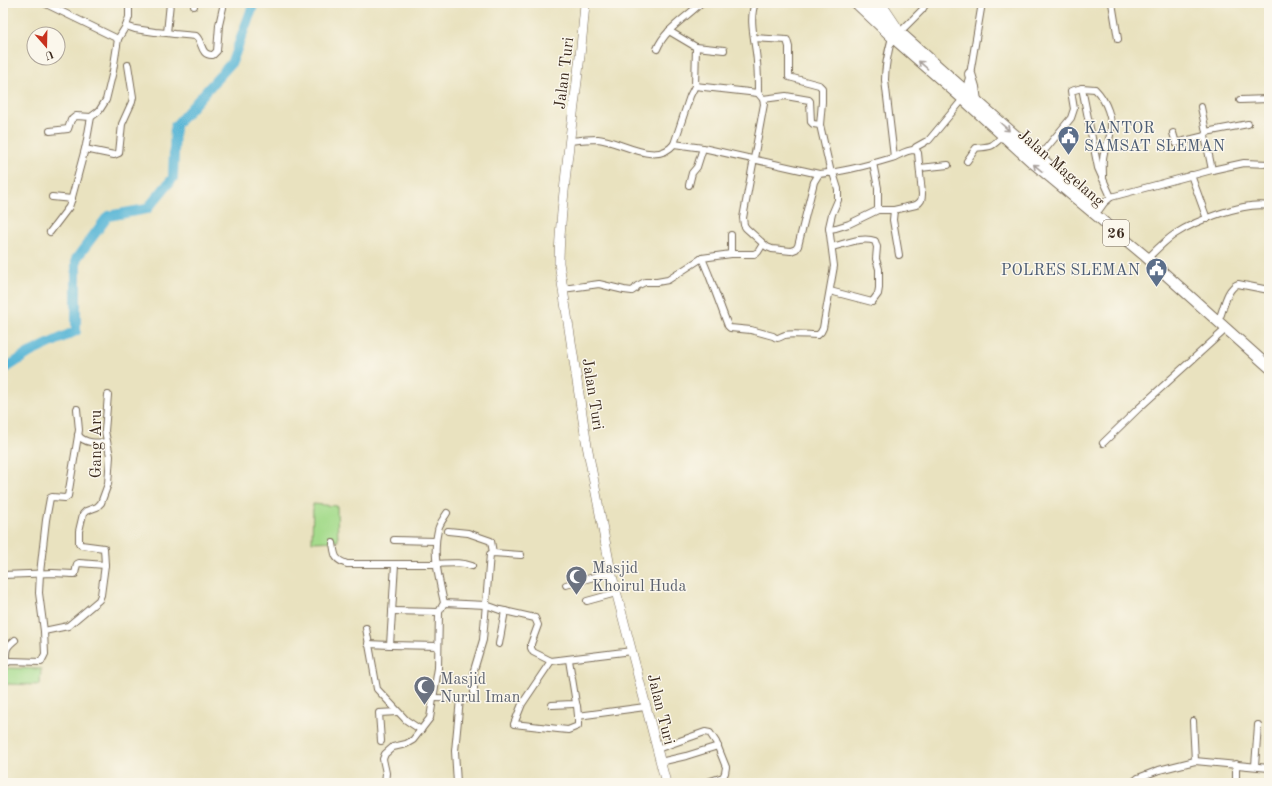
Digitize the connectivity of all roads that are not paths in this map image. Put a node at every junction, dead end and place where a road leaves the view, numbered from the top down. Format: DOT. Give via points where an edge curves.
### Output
graph roads {
  1 [pos="44,3"];
  2 [pos="129,3"];
  3 [pos="170,3"];
  4 [pos="224,3"];
  5 [pos="585,3"];
  6 [pos="701,3"];
  7 [pos="755,3"];
  8 [pos="856,3"];
  9 [pos="881,3"];
  10 [pos="926,3"];
  11 [pos="982,3"];
  12 [pos="1112,3"];
  13 [pos="870,4"];
  14 [pos="126,26"];
  15 [pos="669,31"];
  16 [pos="167,32"];
  17 [pos="896,35"];
  18 [pos="754,38"];
  19 [pos="118,39"];
  20 [pos="1118,39"];
  21 [pos="696,47"];
  22 [pos="657,49"];
  23 [pos="724,50"];
  24 [pos="128,65"];
  25 [pos="970,74"];
  26 [pos="695,86"];
  27 [pos="1082,88"];
  28 [pos="758,93"];
  29 [pos="964,95"];
  30 [pos="763,99"];
  31 [pos="1269,99"];
  32 [pos="1240,100"];
  33 [pos="976,101"];
  34 [pos="1201,107"];
  35 [pos="91,117"];
  36 [pos="1248,124"];
  37 [pos="820,125"];
  38 [pos="50,131"];
  39 [pos="1173,133"];
  40 [pos="1206,134"];
  41 [pos="1002,136"];
  42 [pos="570,141"];
  43 [pos="674,144"];
  44 [pos="704,148"];
  45 [pos="85,149"];
  46 [pos="914,150"];
  47 [pos="894,157"];
  48 [pos="1039,157"];
  49 [pos="753,159"];
  50 [pos="967,161"];
  51 [pos="872,163"];
  52 [pos="1269,164"];
  53 [pos="948,165"];
  54 [pos="920,168"];
  55 [pos="1212,170"];
  56 [pos="832,173"];
  57 [pos="819,174"];
  58 [pos="1191,175"];
  59 [pos="1103,177"];
  60 [pos="689,184"];
  61 [pos="52,197"];
  62 [pos="1111,197"];
  63 [pos="72,199"];
  64 [pos="1269,206"];
  65 [pos="878,210"];
  66 [pos="894,210"];
  67 [pos="1099,210"];
  68 [pos="1207,219"];
  69 [pos="829,229"];
  70 [pos="50,232"];
  71 [pos="731,235"];
  72 [pos="763,244"];
  73 [pos="832,247"];
  74 [pos="731,254"];
  75 [pos="899,255"];
  76 [pos="1151,255"];
  77 [pos="702,258"];
  78 [pos="563,289"];
  79 [pos="1269,290"];
  80 [pos="830,291"];
  81 [pos="1220,317"];
  82 [pos="1226,329"];
  83 [pos="1269,362"];
  84 [pos="1269,367"];
  85 [pos="108,395"];
  86 [pos="77,409"];
  87 [pos="78,435"];
  88 [pos="107,442"];
  89 [pos="1103,443"];
  90 [pos="447,513"];
  91 [pos="448,531"];
  92 [pos="394,540"];
  93 [pos="436,541"];
  94 [pos="333,543"];
  95 [pos="492,553"];
  96 [pos="521,555"];
  97 [pos="105,564"];
  98 [pos="395,564"];
  99 [pos="436,564"];
  100 [pos="472,566"];
  101 [pos="611,572"];
  102 [pos="40,573"];
  103 [pos="3,575"];
  104 [pos="566,585"];
  105 [pos="616,594"];
  106 [pos="587,601"];
  107 [pos="444,603"];
  108 [pos="486,605"];
  109 [pos="392,611"];
  110 [pos="505,611"];
  111 [pos="438,612"];
  112 [pos="366,628"];
  113 [pos="44,631"];
  114 [pos="14,640"];
  115 [pos="368,644"];
  116 [pos="499,644"];
  117 [pos="390,645"];
  118 [pos="438,646"];
  119 [pos="632,651"];
  120 [pos="569,660"];
  121 [pos="551,661"];
  122 [pos="4,663"];
  123 [pos="434,698"];
  124 [pos="460,699"];
  125 [pos="576,703"];
  126 [pos="552,705"];
  127 [pos="645,707"];
  128 [pos="397,712"];
  129 [pos="578,716"];
  130 [pos="1193,721"];
  131 [pos="1258,725"];
  132 [pos="420,730"];
  133 [pos="381,741"];
  134 [pos="718,746"];
  135 [pos="657,749"];
  136 [pos="1195,761"];
  137 [pos="660,762"];
  138 [pos="1236,764"];
  139 [pos="1255,766"];
  140 [pos="1269,768"];
  141 [pos="385,783"];
  142 [pos="457,783"];
  143 [pos="666,783"];
  144 [pos="704,783"];
  145 [pos="1132,783"];
  146 [pos="1236,783"];
  1 -- 19 [label="street"];
  2 -- 14 [label="street"];
  3 -- 16 [label="street"];
  4 -- 16 [label="street" via="217,51 213,55 204,52 196,36"];
  5 -- 42 [label="main road, Jalan Turi"];
  6 -- 15 [label="street"];
  7 -- 18 [label="street" via="752,22"];
  8 -- 17 [label="highway, Jalan Magelang / 26"];
  9 -- 17 [label="main road"];
  10 -- 17 [label="street"];
  11 -- 25 [label="street"];
  12 -- 20 [label="street"];
  13 -- 17 [label="highway, Jalan Magelang / 26"];
  14 -- 16 [label="street"];
  14 -- 19 [label="street"];
  15 -- 21 [label="street"];
  15 -- 22 [label="street"];
  17 -- 29 [label="highway, Jalan Magelang / 26"];
  17 -- 47 [label="street" via="886,55 885,68"];
  18 -- 28 [label="street"];
  18 -- 37 [label="street" via="787,40 789,77 822,88"];
  19 -- 35 [label="street" via="106,100 99,111"];
  21 -- 23 [label="street"];
  21 -- 26 [label="street"];
  24 -- 45 [label="street" via="133,97 122,124 119,153 114,155"];
  25 -- 29 [label="street"];
  25 -- 33 [label="highway"];
  26 -- 28 [label="street"];
  26 -- 43 [label="street"];
  27 -- 48 [label="street" via="1071,91 1074,108 1071,118"];
  27 -- 59 [label="street" via="1094,152"];
  27 -- 59 [label="street" via="1095,89 1098,92 1110,120 1111,134 1104,153"];
  28 -- 30 [label="street"];
  29 -- 33 [label="highway, Jalan Magelang / 26"];
  29 -- 41 [label="highway, Jalan Magelang / 26"];
  29 -- 46 [label="street" via="927,141"];
  30 -- 37 [label="street" via="786,96 809,100 811,122"];
  30 -- 49 [label="street" via="764,109"];
  31 -- 32 [label="street"];
  33 -- 48 [label="highway, Jalan Magelang / 26, one-way"];
  34 -- 40 [label="street"];
  35 -- 38 [label="street" via="76,116 71,120 68,129"];
  35 -- 45 [label="street"];
  36 -- 40 [label="street"];
  37 -- 56 [label="street"];
  39 -- 40 [label="street" via="1176,143"];
  40 -- 55 [label="street"];
  41 -- 50 [label="street" via="993,146 976,148"];
  82 -- 41 [label="highway, Jalan Magelang / 26, one-way"];
  42 -- 43 [label="street" via="598,139 648,154 666,152"];
  42 -- 78 [label="main road, Jalan Turi" via="559,238 558,263"];
  43 -- 44 [label="street"];
  44 -- 49 [label="street"];
  44 -- 60 [label="street"];
  45 -- 63 [label="street"];
  46 -- 47 [label="street"];
  46 -- 54 [label="street" via="918,153"];
  47 -- 51 [label="street"];
  48 -- 67 [label="highway, Jalan Magelang / 26"];
  49 -- 57 [label="street"];
  49 -- 72 [label="street" via="742,218 746,228"];
  51 -- 56 [label="street"];
  51 -- 65 [label="street" via="878,188"];
  52 -- 55 [label="street" via="1244,163"];
  53 -- 54 [label="street"];
  54 -- 66 [label="street" via="922,200 916,205"];
  55 -- 58 [label="street"];
  56 -- 57 [label="street"];
  56 -- 69 [label="street" via="838,188 838,200"];
  57 -- 72 [label="street" via="814,182 796,249 772,249"];
  58 -- 62 [label="street"];
  58 -- 68 [label="street"];
  59 -- 62 [label="street"];
  61 -- 63 [label="street"];
  62 -- 67 [label="street"];
  63 -- 70 [label="street"];
  64 -- 68 [label="street" via="1232,209"];
  65 -- 66 [label="street"];
  65 -- 69 [label="street" via="849,224"];
  66 -- 75 [label="street" via="893,220"];
  67 -- 76 [label="highway, Jalan Magelang / 26"];
  68 -- 76 [label="street" via="1175,234"];
  69 -- 73 [label="street"];
  71 -- 74 [label="street"];
  72 -- 74 [label="street" via="756,253"];
  73 -- 80 [label="street" via="834,266"];
  73 -- 80 [label="street" via="855,241 875,241 879,288 872,302"];
  74 -- 77 [label="street"];
  76 -- 81 [label="highway, Jalan Magelang / 26"];
  77 -- 78 [label="street" via="668,280 645,282 634,290 626,291 599,284"];
  77 -- 80 [label="street" via="730,328 751,330 775,338 784,335 818,335 823,328"];
  78 -- 101 [label="main road, Jalan Turi" via="586,440"];
  79 -- 81 [label="street" via="1238,284 1234,286 1229,292"];
  81 -- 83 [label="highway, Jalan Magelang / 26"];
  82 -- 84 [label="highway, Jalan Magelang / 26"];
  82 -- 89 [label="street"];
  85 -- 88 [label="street, Gang Aru" via="105,430"];
  86 -- 87 [label="street"];
  87 -- 88 [label="street" via="86,442"];
  87 -- 102 [label="street" via="68,496 50,498"];
  88 -- 97 [label="street, Gang Aru" via="110,456 108,484 101,503 83,514 79,531 81,545 104,548"];
  90 -- 93 [label="street" via="438,528"];
  91 -- 95 [label="street" via="468,533 491,541"];
  92 -- 93 [label="street"];
  93 -- 99 [label="street"];
  94 -- 98 [label="street" via="334,555 347,564"];
  95 -- 96 [label="street"];
  95 -- 108 [label="street"];
  97 -- 102 [label="street" via="79,563 74,574"];
  97 -- 113 [label="street" via="99,600 68,626"];
  98 -- 99 [label="street"];
  98 -- 109 [label="street"];
  99 -- 100 [label="street"];
  99 -- 107 [label="street"];
  101 -- 104 [label="street"];
  101 -- 105 [label="main road, Jalan Turi"];
  102 -- 103 [label="street"];
  102 -- 113 [label="street" via="39,593"];
  105 -- 106 [label="street"];
  105 -- 119 [label="main road, Jalan Turi"];
  107 -- 108 [label="street"];
  107 -- 111 [label="street"];
  108 -- 110 [label="street"];
  108 -- 124 [label="street" via="483,644 474,670 474,698"];
  109 -- 111 [label="street"];
  109 -- 117 [label="street"];
  110 -- 116 [label="street"];
  110 -- 121 [label="street" via="535,618 538,625 530,644 531,648 533,652"];
  111 -- 118 [label="street"];
  112 -- 115 [label="street"];
  113 -- 122 [label="street" via="45,654 42,661"];
  114 -- 122 [label="street" via="6,648"];
  115 -- 117 [label="street"];
  115 -- 128 [label="street" via="377,689"];
  117 -- 118 [label="street"];
  118 -- 123 [label="street"];
  119 -- 120 [label="street"];
  119 -- 127 [label="main road, Jalan Turi"];
  120 -- 121 [label="street"];
  120 -- 125 [label="street"];
  121 -- 129 [label="street" via="522,704 514,724 568,730 578,726"];
  123 -- 124 [label="street"];
  123 -- 132 [label="street" via="430,718"];
  124 -- 142 [label="street" via="455,751"];
  125 -- 126 [label="street"];
  125 -- 129 [label="street"];
  127 -- 129 [label="street"];
  127 -- 135 [label="main road, Jalan Turi"];
  128 -- 132 [label="street"];
  128 -- 133 [label="street" via="379,713"];
  130 -- 136 [label="street"];
  131 -- 139 [label="street"];
  132 -- 141 [label="street" via="413,740 393,747 385,754"];
  134 -- 135 [label="street" via="713,735 705,732"];
  134 -- 137 [label="street"];
  134 -- 144 [label="street" via="726,767 725,773 723,777"];
  135 -- 137 [label="main road, Jalan Turi"];
  136 -- 138 [label="street"];
  136 -- 145 [label="street" via="1159,770"];
  137 -- 143 [label="main road, Jalan Turi"];
  138 -- 139 [label="street"];
  138 -- 146 [label="street"];
  139 -- 140 [label="street"];
}
